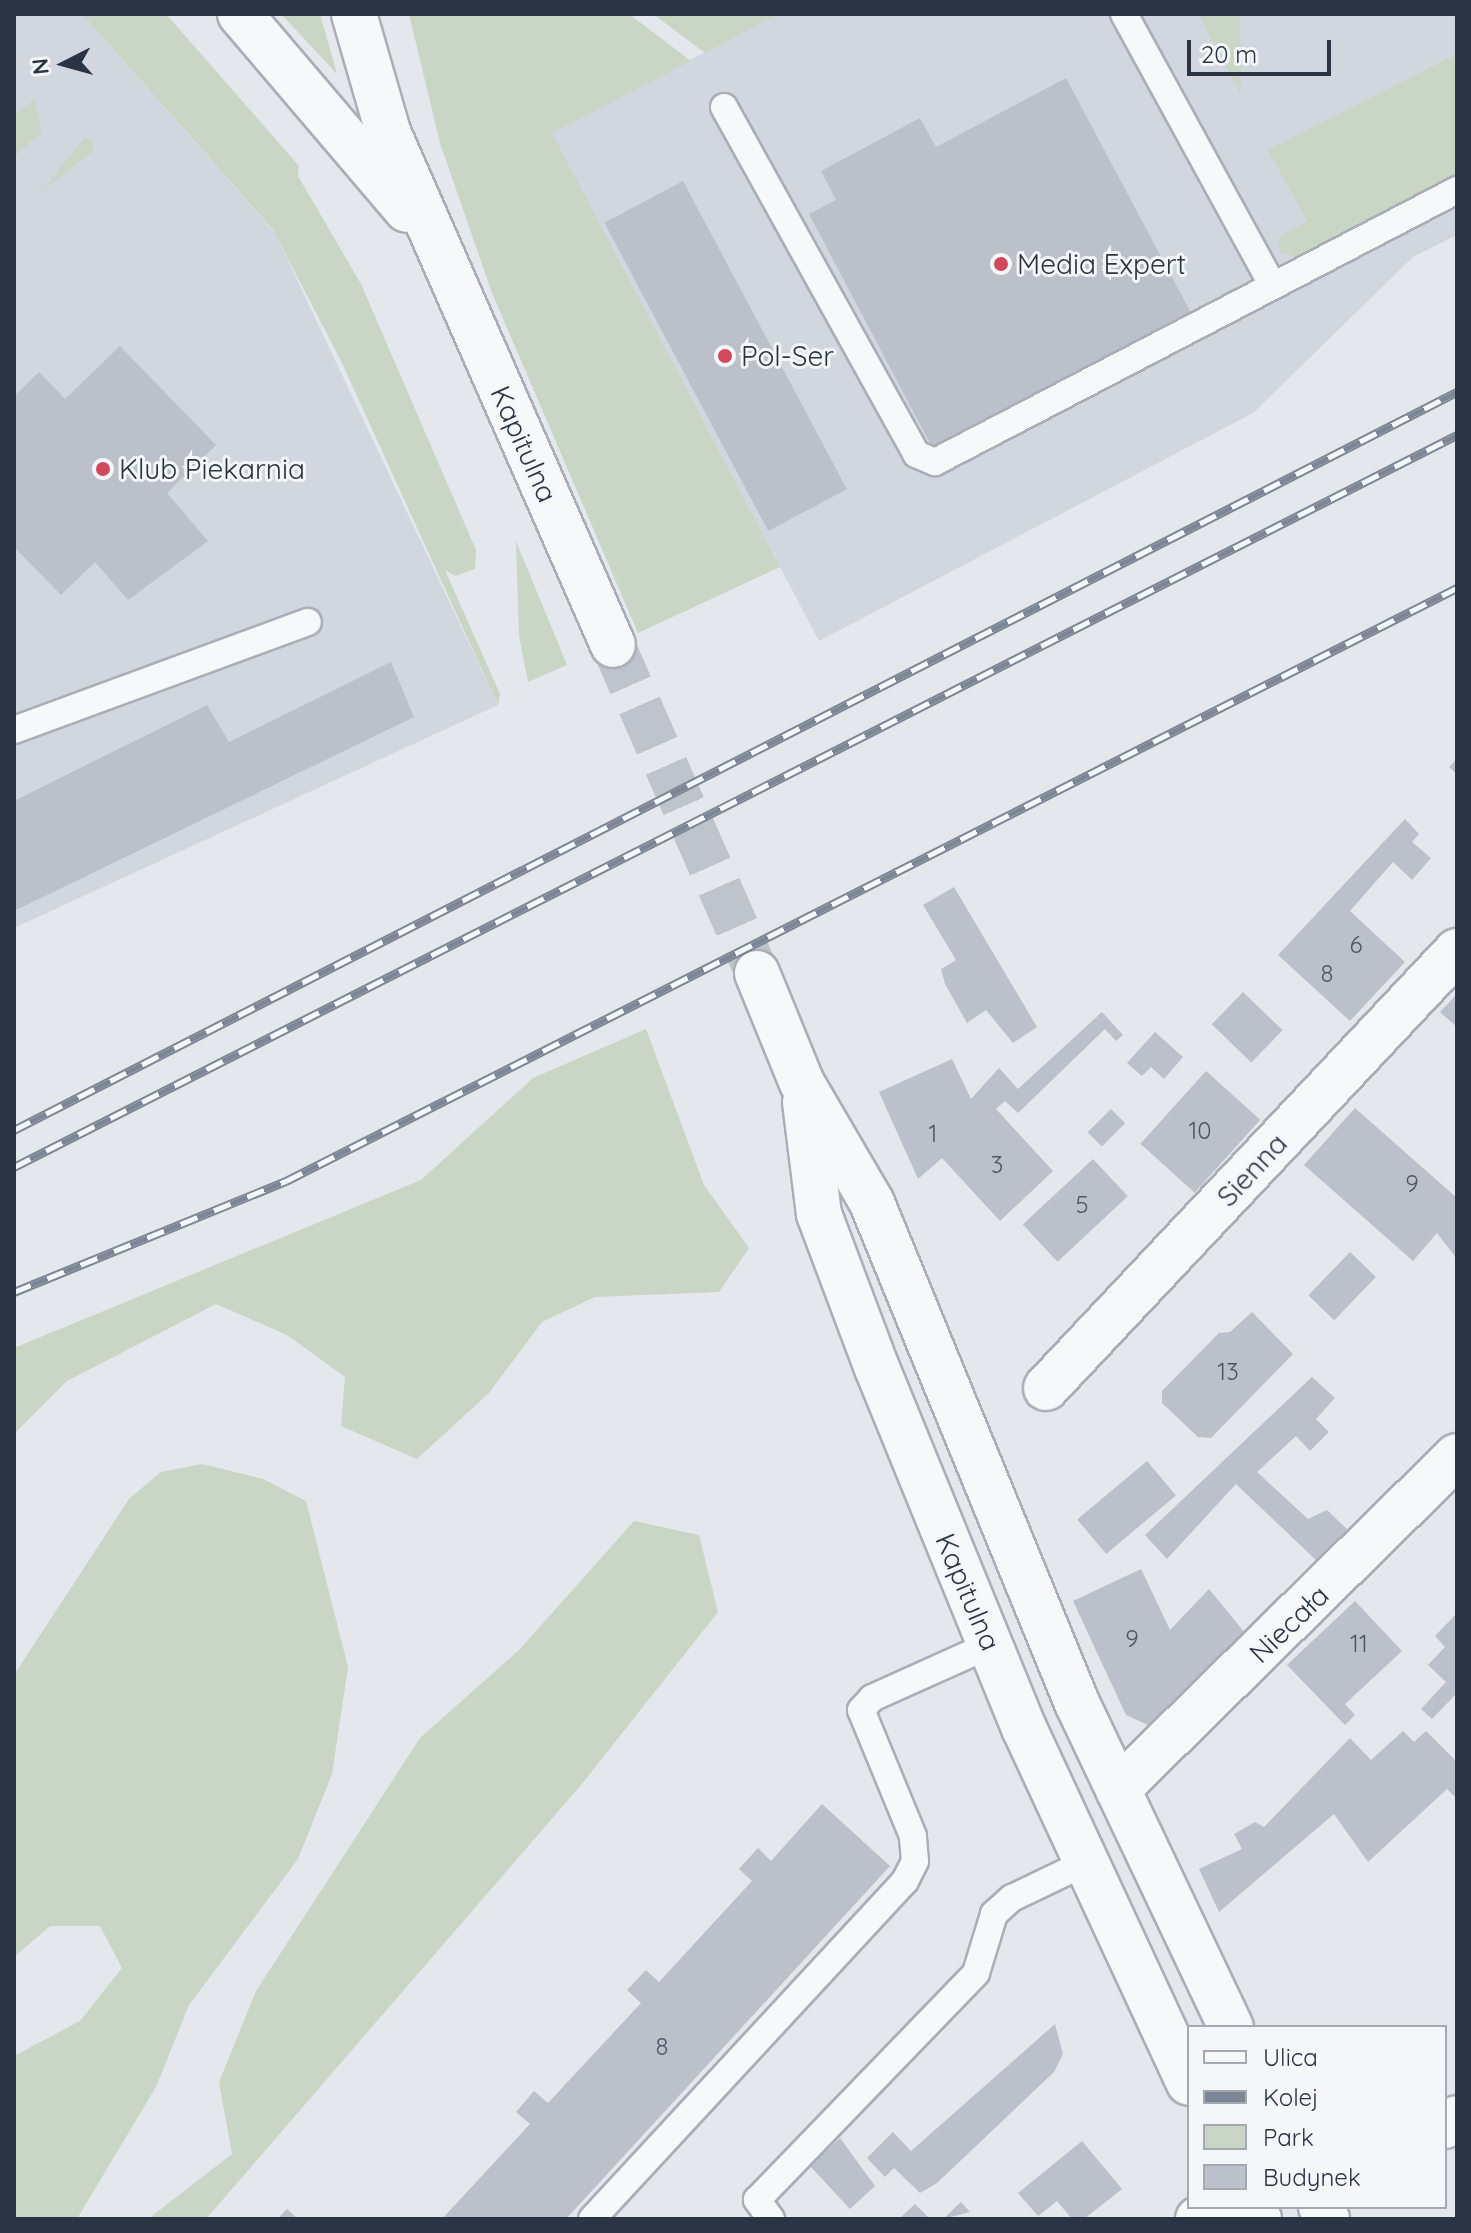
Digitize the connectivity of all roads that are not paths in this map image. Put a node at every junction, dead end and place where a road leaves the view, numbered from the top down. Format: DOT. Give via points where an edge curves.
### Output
graph roads {
  1 [pos="240,14"];
  2 [pos="354,14"];
  3 [pos="378,14"];
  4 [pos="1124,14"];
  5 [pos="724,107"];
  6 [pos="388,132"];
  7 [pos="1457,190"];
  8 [pos="436,244"];
  9 [pos="1272,284"];
  10 [pos="308,622"];
  11 [pos="613,645"];
  12 [pos="14,730"];
  13 [pos="1457,951"];
  14 [pos="757,973"];
  15 [pos="802,1083"];
  16 [pos="1046,1388"];
  17 [pos="1457,1456"];
  18 [pos="990,1645"];
  19 [pos="1118,1789"];
  20 [pos="1085,1863"];
  21 [pos="1230,2025"];
  22 [pos="1187,2079"];
  23 [pos="1228,2209"];
  24 [pos="592,2219"];
  25 [pos="771,2219"];
  26 [pos="1198,2219"];
  1 -- 8 [label="street, Kapitulna"];
  2 -- 6 [label="street, Kapitulna"];
  3 -- 6 [label="street, Kapitulna"];
  4 -- 9 [label="lane"];
  5 -- 9 [label="lane" via="916,454 935,462"];
  6 -- 8 [label="street, Kapitulna"];
  7 -- 9 [label="lane"];
  8 -- 11 [label="street, Kapitulna"];
  10 -- 12 [label="lane"];
  13 -- 16 [label="street, Sienna"];
  14 -- 15 [label="street, Kapitulna"];
  15 -- 18 [label="street, Kapitulna" via="819,1214"];
  15 -- 19 [label="street, Kapitulna" via="872,1203"];
  17 -- 19 [label="street, Niecała"];
  18 -- 20 [label="street, Kapitulna"];
  18 -- 24 [label="lane" via="872,1698 861,1710 913,1836 915,1861 905,1881"];
  19 -- 21 [label="street, Kapitulna"];
  20 -- 22 [label="street, Kapitulna"];
  20 -- 25 [label="lane" via="994,1914 976,1973 757,2200"];
  23 -- 26 [label="street"];
}
